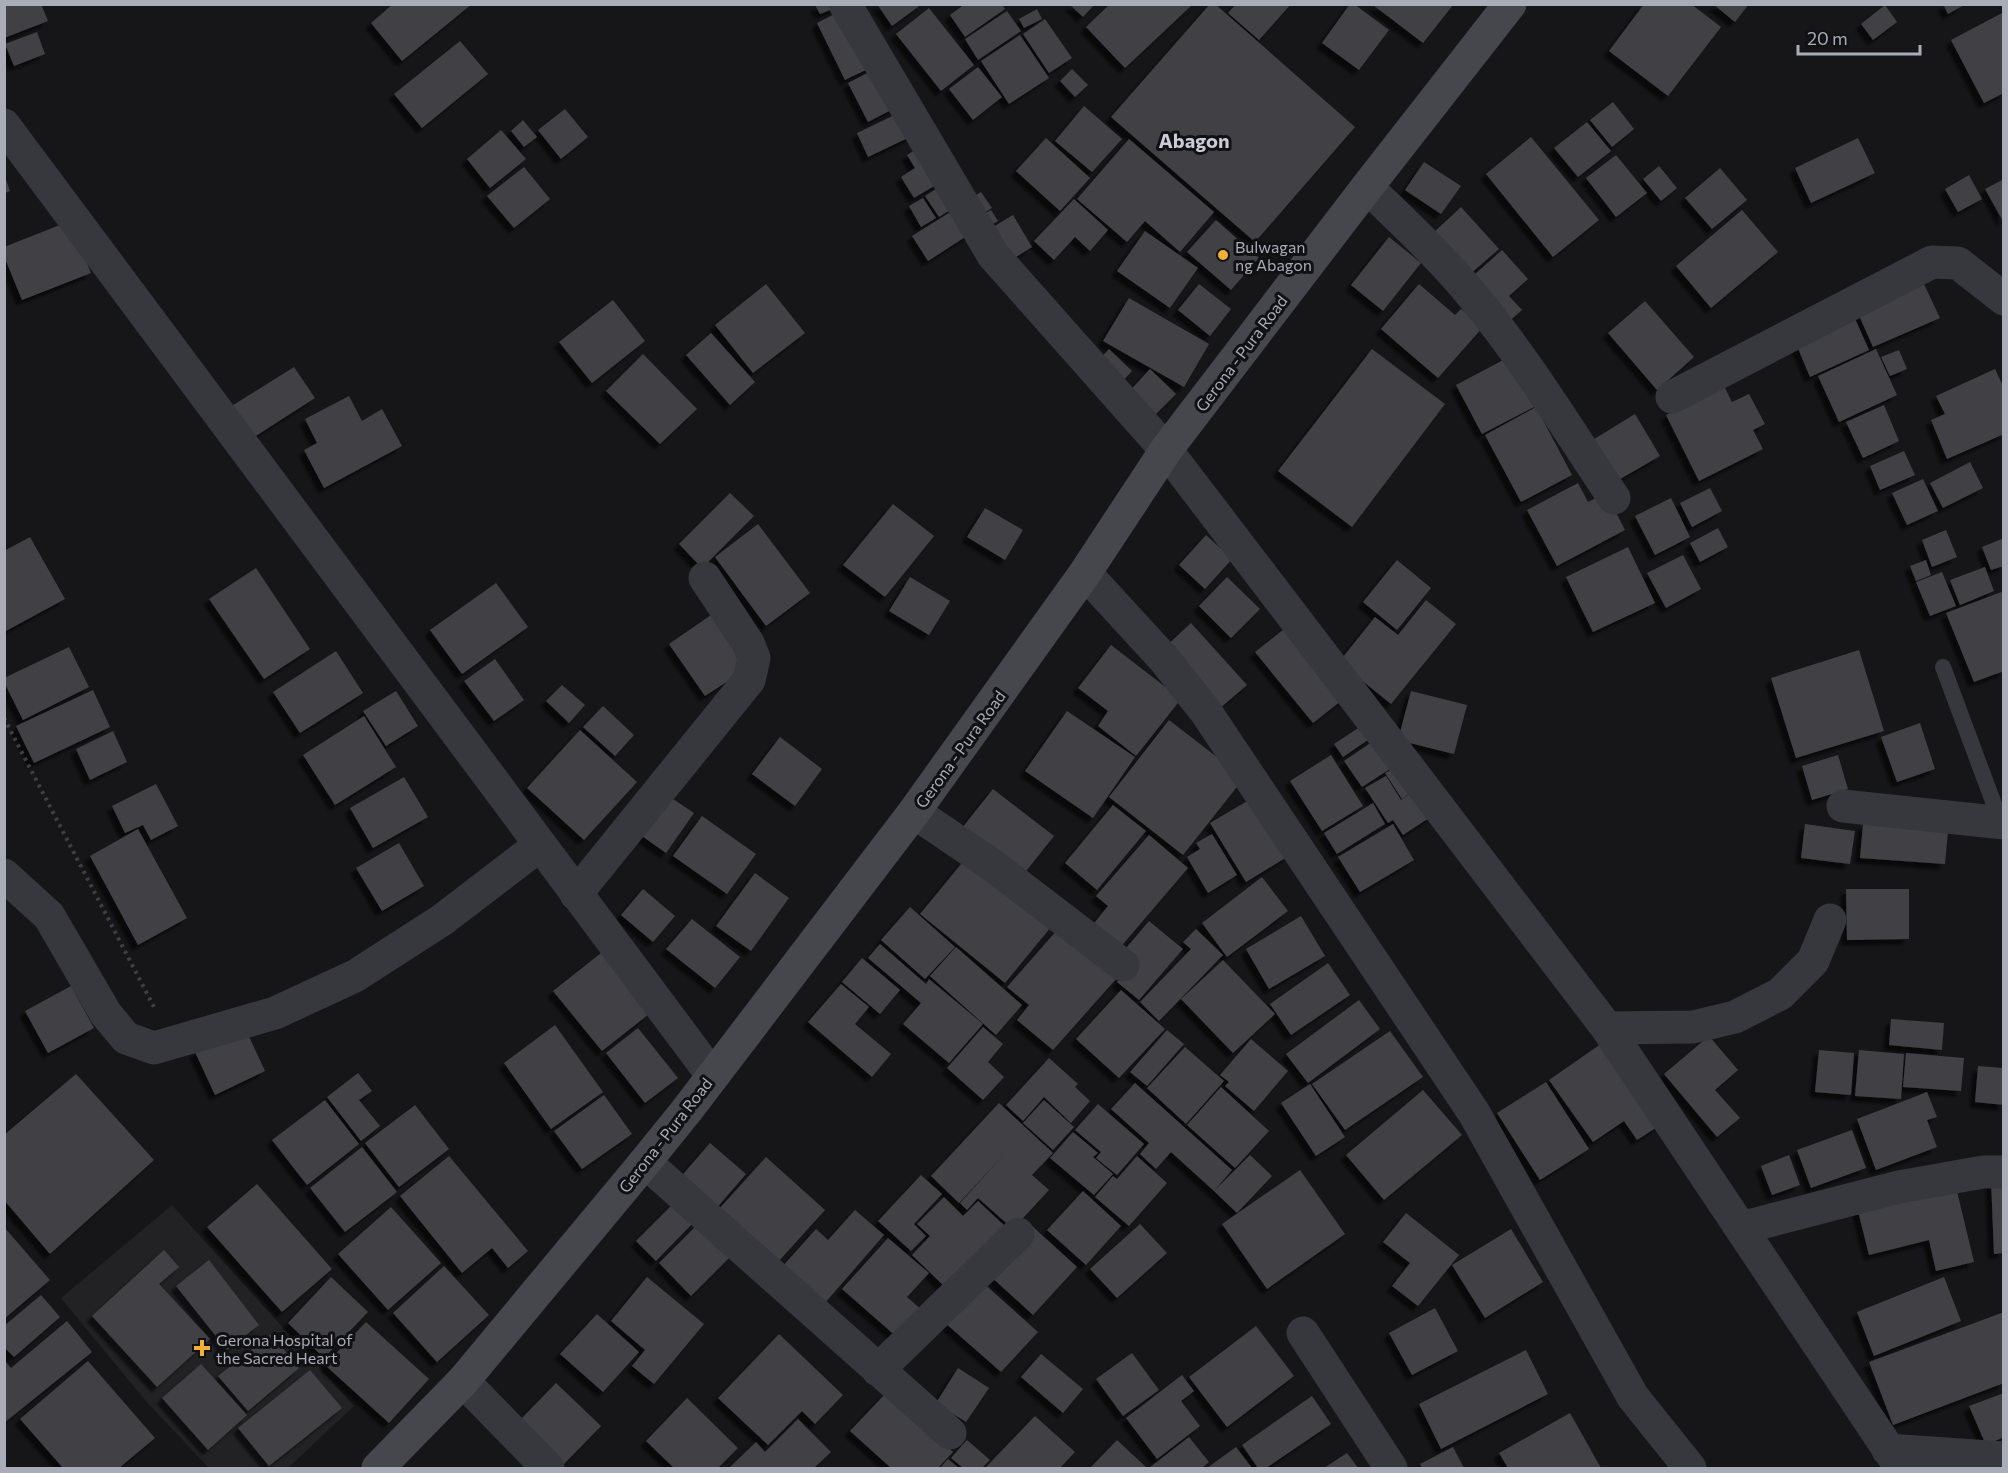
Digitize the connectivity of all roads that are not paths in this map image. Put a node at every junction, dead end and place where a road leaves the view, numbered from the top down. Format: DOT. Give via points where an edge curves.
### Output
graph roads {
  1 [pos="845,4"];
  2 [pos="1510,4"];
  3 [pos="9,138"];
  4 [pos="1367,187"];
  5 [pos="2004,299"];
  6 [pos="1672,397"];
  7 [pos="1166,450"];
  8 [pos="1614,498"];
  9 [pos="1085,573"];
  10 [pos="705,578"];
  11 [pos="1943,667"];
  12 [pos="1843,806"];
  13 [pos="914,812"];
  14 [pos="2002,823"];
  15 [pos="540,845"];
  16 [pos="4,875"];
  17 [pos="576,894"];
  18 [pos="1830,920"];
  19 [pos="1123,965"];
  20 [pos="1607,1028"];
  21 [pos="712,1075"];
  22 [pos="645,1162"];
  23 [pos="2004,1172"];
  24 [pos="1741,1228"];
  25 [pos="1018,1234"];
  26 [pos="1303,1333"];
  27 [pos="878,1370"];
  28 [pos="463,1381"];
  29 [pos="950,1433"];
  30 [pos="2004,1458"];
  31 [pos="1894,1459"];
  32 [pos="378,1468"];
  33 [pos="548,1468"];
  34 [pos="1391,1468"];
  35 [pos="1690,1468"];
  1 -- 7 [label="street" via="993,255"];
  2 -- 4 [label="main road, Gerona - Pura Road"];
  3 -- 15 [label="street"];
  4 -- 7 [label="main road, Gerona - Pura Road"];
  4 -- 8 [label="street" via="1433,250 1473,296"];
  5 -- 6 [label="street" via="1958,263 1932,262"];
  7 -- 9 [label="main road, Gerona - Pura Road"];
  7 -- 20 [label="street"];
  9 -- 13 [label="main road, Gerona - Pura Road"];
  9 -- 35 [label="street" via="1164,659 1206,712 1474,1113 1633,1396"];
  10 -- 17 [label="street" via="748,643 754,658 748,680"];
  11 -- 14 [label="lane"];
  12 -- 14 [label="street"];
  13 -- 19 [label="street" via="992,865"];
  13 -- 21 [label="main road, Gerona - Pura Road"];
  15 -- 16 [label="street" via="442,920 355,976 275,1013 154,1048 126,1038 106,1014 49,916"];
  15 -- 17 [label="street"];
  17 -- 21 [label="street"];
  18 -- 20 [label="street" via="1812,961 1780,994 1735,1017 1693,1028"];
  20 -- 24 [label="street"];
  21 -- 22 [label="main road, Gerona - Pura Road"];
  22 -- 27 [label="street"];
  22 -- 28 [label="main road, Gerona - Pura Road"];
  23 -- 24 [label="street" via="1899,1187"];
  24 -- 31 [label="street"];
  25 -- 27 [label="street"];
  26 -- 34 [label="street"];
  27 -- 29 [label="street"];
  28 -- 32 [label="main road, Gerona - Pura Road"];
  28 -- 33 [label="street"];
  30 -- 31 [label="street"];
}
